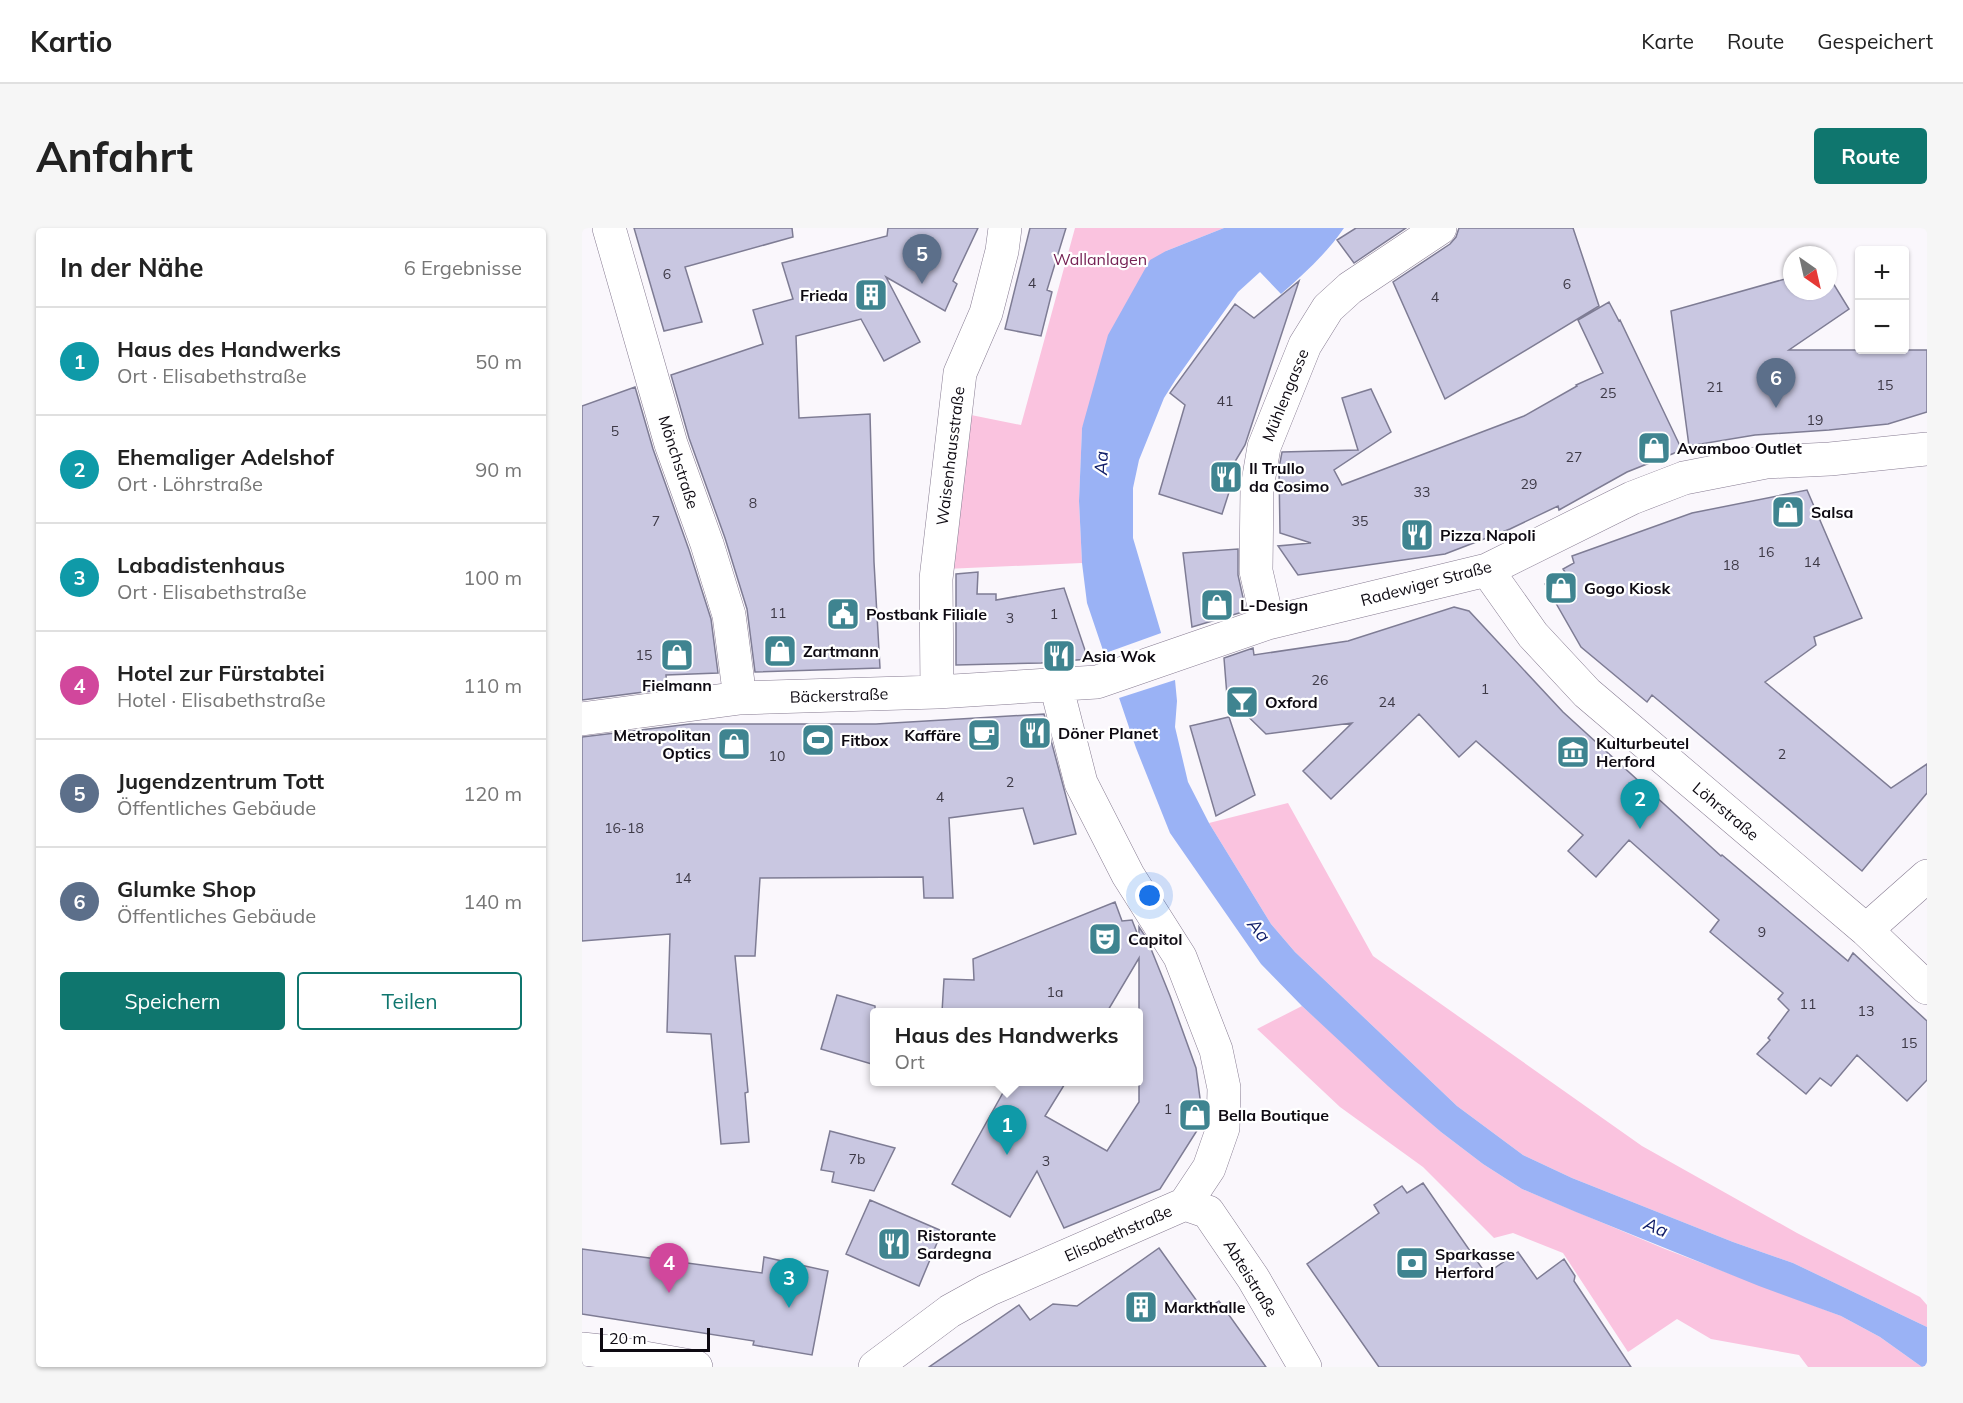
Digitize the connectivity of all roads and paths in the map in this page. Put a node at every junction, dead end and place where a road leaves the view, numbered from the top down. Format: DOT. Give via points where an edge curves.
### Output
graph roads {
  1 [pos="609,228"];
  2 [pos="1005,228"];
  3 [pos="1440,228"];
  4 [pos="1927,449"];
  5 [pos="1487,570"];
  6 [pos="1268,623"];
  7 [pos="1097,682"];
  8 [pos="1056,685"];
  9 [pos="938,692"];
  10 [pos="740,698"];
  11 [pos="582,719"];
  12 [pos="1927,876"];
  13 [pos="1866,930"];
  14 [pos="1927,988"];
  15 [pos="1185,1204"];
  16 [pos="582,1349"];
  17 [pos="696,1367"];
  18 [pos="875,1367"];
  19 [pos="1305,1367"];
  1 -- 10 [label="street, Mönchstraße" via="671,444 729,615"];
  2 -- 9 [label="street, Waisenhausstraße" via="987,313 960,373 936,579"];
  3 -- 6 [label="street, Mühlengasse" via="1350,288 1328,308 1305,345 1264,447 1257,488 1256,571"];
  4 -- 5 [label="street, Radewiger Straße" via="1766,462 1684,478 1632,498"];
  5 -- 6 [label="street, Radewiger Straße"];
  5 -- 13 [label="street, Löhrstraße" via="1533,635 1587,693"];
  6 -- 7 [label="street, Radewiger Straße"];
  7 -- 8 [label="street, Bäckerstraße"];
  8 -- 9 [label="street, Bäckerstraße"];
  8 -- 15 [label="street, Elisabethstraße" via="1081,783 1128,875 1180,957 1216,1050 1224,1088 1223,1128 1209,1168"];
  9 -- 10 [label="street, Bäckerstraße"];
  10 -- 11 [label="street, Bäckerstraße"];
  12 -- 13 [label="street"];
  13 -- 14 [label="street, Löhrstraße"];
  15 -- 18 [label="street, Elisabethstraße" via="988,1290 950,1311"];
  15 -- 19 [label="street, Abteistraße" via="1208,1212 1253,1278"];
  16 -- 17 [label="street"];
}
